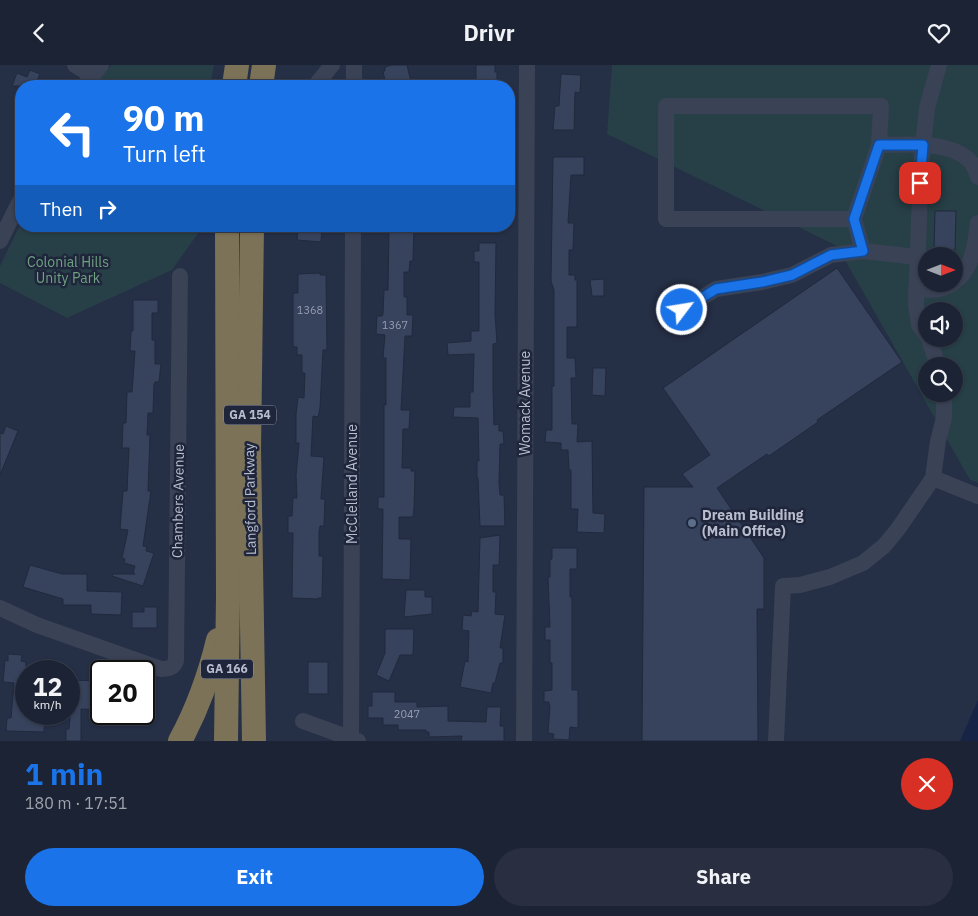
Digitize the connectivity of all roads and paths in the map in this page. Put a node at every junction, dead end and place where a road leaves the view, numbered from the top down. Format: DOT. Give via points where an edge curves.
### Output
graph roads {
  1 [pos="75,65"];
  2 [pos="237,65"];
  3 [pos="264,65"];
  4 [pos="332,65"];
  5 [pos="354,65"];
  6 [pos="527,65"];
  7 [pos="939,65"];
  8 [pos="92,75"];
  9 [pos="235,80"];
  10 [pos="262,80"];
  11 [pos="319,80"];
  12 [pos="354,80"];
  13 [pos="879,145"];
  14 [pos="923,145"];
  15 [pos="978,177"];
  16 [pos="15,211"];
  17 [pos="854,219"];
  18 [pos="978,223"];
  19 [pos="227,232"];
  20 [pos="252,232"];
  21 [pos="353,232"];
  22 [pos="0,241"];
  23 [pos="863,251"];
  24 [pos="917,257"];
  25 [pos="963,274"];
  26 [pos="180,276"];
  27 [pos="916,289"];
  28 [pos="682,310"];
  29 [pos="918,318"];
  30 [pos="944,402"];
  31 [pos="933,478"];
  32 [pos="978,496"];
  33 [pos="228,597"];
  34 [pos="252,604"];
  35 [pos="0,608"];
  36 [pos="303,721"];
  37 [pos="353,740"];
  38 [pos="180,741"];
  39 [pos="226,741"];
  40 [pos="254,741"];
  41 [pos="270,741"];
  42 [pos="524,741"];
  43 [pos="776,741"];
  1 -- 8 [label="street"];
  2 -- 9 [label="highway"];
  3 -- 10 [label="highway"];
  4 -- 11 [label="street"];
  5 -- 12 [label="street"];
  6 -- 42 [label="street, Womack Avenue"];
  7 -- 14 [label="street" via="927,108"];
  13 -- 14 [label="street"];
  13 -- 17 [label="street"];
  13 -- 17 [label="street" via="880,106 666,106 666,219"];
  14 -- 15 [label="street" via="956,150 971,161"];
  14 -- 24 [label="street"];
  16 -- 22 [label="street"];
  17 -- 23 [label="street"];
  18 -- 25 [label="street" via="973,256"];
  19 -- 33 [label="highway, Langford Parkway / GA 154"];
  20 -- 34 [label="highway, Langford Parkway / GA 154" via="249,449"];
  21 -- 37 [label="street, McClelland Avenue"];
  23 -- 24 [label="street"];
  23 -- 28 [label="street" via="831,255 792,275 716,289"];
  24 -- 27 [label="street"];
  26 -- 35 [label="street, Chambers Avenue" via="174,665 170,669 161,669"];
  27 -- 29 [label="street"];
  30 -- 31 [label="street"];
  31 -- 32 [label="street"];
  31 -- 43 [label="street" via="884,547 863,563 830,577 784,586"];
  33 -- 38 [label="highway, GA 154" via="212,665 195,714"];
  33 -- 39 [label="highway, Langford Parkway / GA 166"];
  34 -- 40 [label="highway, Langford Parkway / GA 166"];
  34 -- 41 [label="highway" via="260,689"];
  36 -- 37 [label="street"];
}
